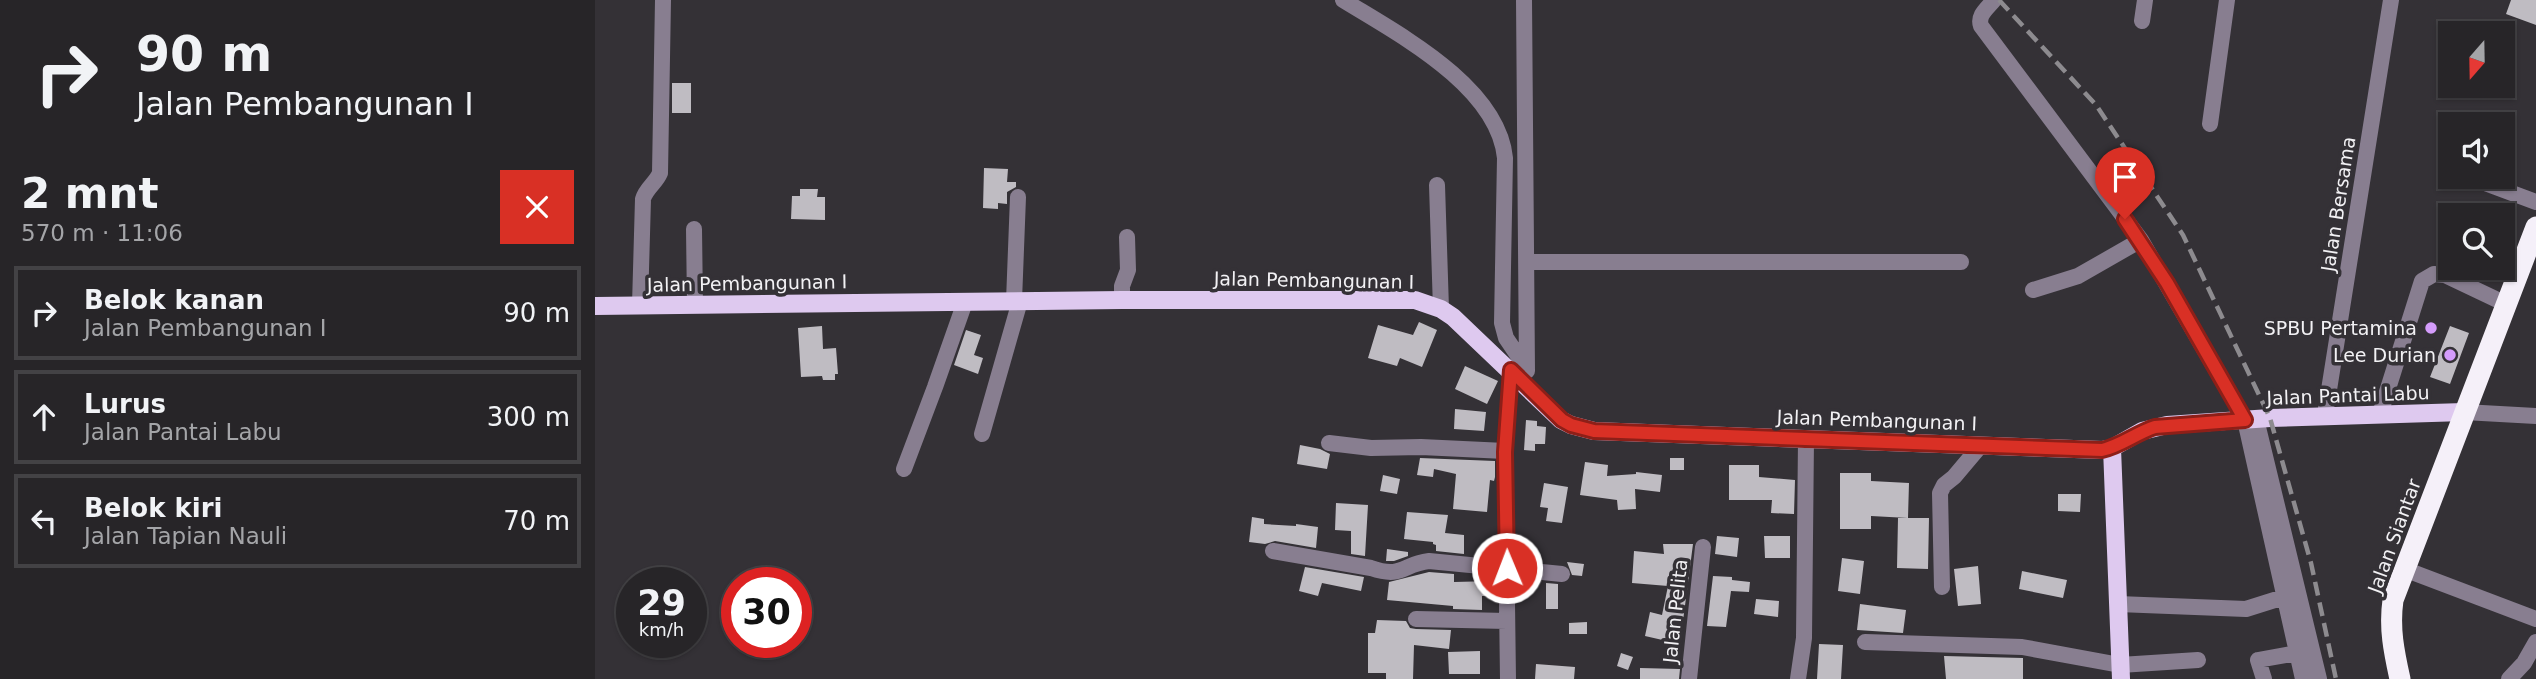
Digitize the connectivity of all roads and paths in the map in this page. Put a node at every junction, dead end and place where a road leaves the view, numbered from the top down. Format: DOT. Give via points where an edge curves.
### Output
graph roads {
  1 [pos="663,0"];
  2 [pos="1343,0"];
  3 [pos="1524,0"];
  4 [pos="1994,0"];
  5 [pos="2145,0"];
  6 [pos="2227,0"];
  7 [pos="2391,0"];
  8 [pos="2142,21"];
  9 [pos="2210,124"];
  10 [pos="1437,185"];
  11 [pos="2501,189"];
  12 [pos="1018,197"];
  13 [pos="2536,202"];
  14 [pos="2536,228"];
  15 [pos="694,229"];
  16 [pos="1127,237"];
  17 [pos="2141,240"];
  18 [pos="1526,262"];
  19 [pos="1961,262"];
  20 [pos="2033,290"];
  21 [pos="1122,300"];
  22 [pos="1017,301"];
  23 [pos="965,302"];
  24 [pos="695,304"];
  25 [pos="2506,304"];
  26 [pos="640,305"];
  27 [pos="595,306"];
  28 [pos="1441,309"];
  29 [pos="1522,375"];
  30 [pos="2464,412"];
  31 [pos="2380,414"];
  32 [pos="2326,415"];
  33 [pos="2536,416"];
  34 [pos="2250,419"];
  35 [pos="982,434"];
  36 [pos="1806,439"];
  37 [pos="1329,443"];
  38 [pos="1981,445"];
  39 [pos="2112,448"];
  40 [pos="1505,452"];
  41 [pos="904,470"];
  42 [pos="2274,522"];
  43 [pos="1703,547"];
  44 [pos="1273,551"];
  45 [pos="1507,568"];
  46 [pos="2404,569"];
  47 [pos="1562,573"];
  48 [pos="1942,587"];
  49 [pos="2284,597"];
  50 [pos="2118,604"];
  51 [pos="1416,619"];
  52 [pos="2536,619"];
  53 [pos="1507,621"];
  54 [pos="1865,642"];
  55 [pos="2536,642"];
  56 [pos="2297,653"];
  57 [pos="2198,660"];
  58 [pos="2121,672"];
  59 [pos="1508,679"];
  60 [pos="1689,679"];
  61 [pos="1798,679"];
  62 [pos="2263,679"];
  63 [pos="2303,679"];
  64 [pos="2319,679"];
  65 [pos="2400,679"];
  66 [pos="2509,679"];
  1 -- 26 [label="street" via="660,173 643,199"];
  2 -- 29 [label="street" via="1447,68 1498,130 1505,158 1502,323"];
  3 -- 18 [label="street"];
  4 -- 17 [label="street" via="1982,14 1981,26"];
  5 -- 8 [label="street"];
  6 -- 9 [label="street"];
  7 -- 32 [label="street, Jalan Bersama"];
  10 -- 28 [label="street"];
  11 -- 13 [label="street"];
  12 -- 22 [label="street"];
  14 -- 25 [label="highway, Jalan Siantar"];
  15 -- 24 [label="street"];
  16 -- 21 [label="street" via="1128,270"];
  17 -- 20 [label="street" via="2078,276"];
  17 -- 34 [label="street"];
  18 -- 19 [label="street"];
  18 -- 29 [label="street"];
  21 -- 22 [label="main road, Jalan Pembangunan I"];
  21 -- 28 [label="main road, Jalan Pembangunan I" via="1394,299"];
  22 -- 23 [label="main road, Jalan Pembangunan I"];
  22 -- 35 [label="street"];
  23 -- 24 [label="main road, Jalan Pembangunan I"];
  23 -- 41 [label="street"];
  24 -- 26 [label="main road, Jalan Pembangunan I"];
  25 -- 30 [label="highway, Jalan Siantar"];
  25 -- 31 [label="street" via="2445,275 2434,274 2422,281"];
  26 -- 27 [label="main road, Jalan Pembangunan I"];
  28 -- 29 [label="main road, Jalan Pembangunan I"];
  29 -- 36 [label="main road, Jalan Pembangunan I" via="1562,420 1594,431"];
  29 -- 40 [label="street"];
  30 -- 31 [label="main road, Jalan Pantai Labu"];
  30 -- 33 [label="street"];
  30 -- 46 [label="highway, Jalan Siantar"];
  31 -- 32 [label="main road, Jalan Pantai Labu"];
  32 -- 34 [label="main road, Jalan Pantai Labu"];
  34 -- 39 [label="main road, Jalan Pantai Labu" via="2155,427"];
  34 -- 42 [label="street"];
  36 -- 38 [label="main road, Jalan Pembangunan I"];
  36 -- 61 [label="street" via="1804,638"];
  37 -- 40 [label="street" via="1371,449"];
  38 -- 39 [label="main road, Jalan Pembangunan I"];
  38 -- 48 [label="street" via="1940,494"];
  39 -- 50 [label="main road"];
  40 -- 45 [label="street"];
  42 -- 49 [label="street"];
  42 -- 64 [label="street"];
  43 -- 60 [label="street, Jalan Pelita"];
  44 -- 45 [label="street" via="1386,573 1429,562"];
  45 -- 47 [label="street"];
  45 -- 53 [label="street"];
  46 -- 52 [label="street"];
  46 -- 65 [label="highway, Jalan Siantar" via="2390,620"];
  49 -- 50 [label="street" via="2246,609"];
  49 -- 56 [label="street"];
  50 -- 58 [label="main road"];
  51 -- 53 [label="street"];
  53 -- 59 [label="street"];
  54 -- 58 [label="street" via="2022,647"];
  55 -- 66 [label="street"];
  56 -- 62 [label="street" via="2258,660"];
  56 -- 63 [label="street"];
  57 -- 58 [label="street"];
}
